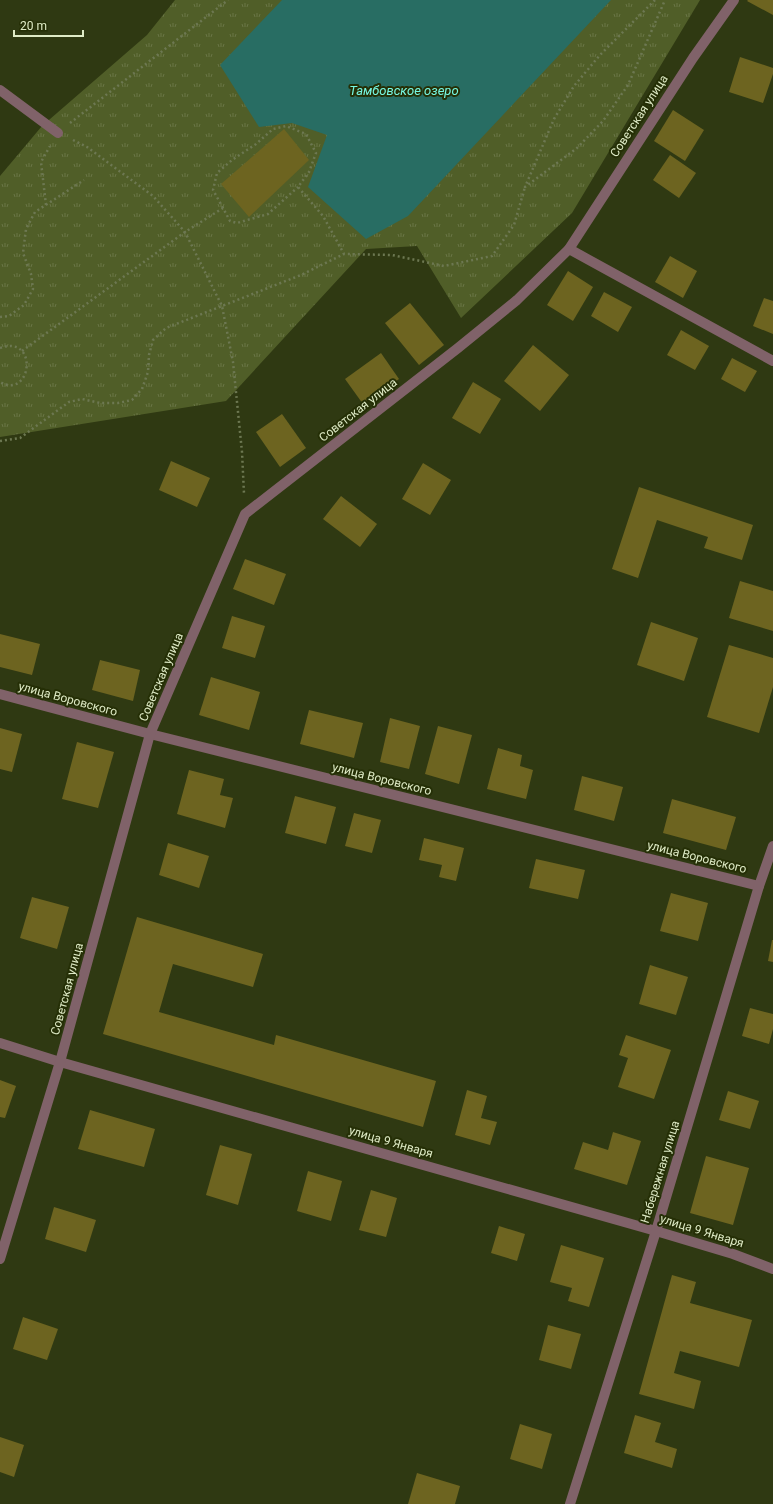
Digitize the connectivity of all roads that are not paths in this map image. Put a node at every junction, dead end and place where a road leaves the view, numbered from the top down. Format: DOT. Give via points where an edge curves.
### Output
graph roads {
  1 [pos="734,0"];
  2 [pos="0,90"];
  3 [pos="58,133"];
  4 [pos="569,249"];
  5 [pos="773,361"];
  6 [pos="0,694"];
  7 [pos="150,734"];
  8 [pos="773,846"];
  9 [pos="759,886"];
  10 [pos="0,1044"];
  11 [pos="60,1062"];
  12 [pos="656,1231"];
  13 [pos="0,1259"];
  14 [pos="773,1269"];
  15 [pos="570,1504"];
  1 -- 4 [label="street, Советская улица" via="693,58"];
  2 -- 3 [label="street"];
  4 -- 5 [label="street"];
  4 -- 7 [label="street, Советская улица" via="517,300 464,344 245,514"];
  6 -- 7 [label="street, улица Воровского"];
  7 -- 9 [label="street, улица Воровского"];
  7 -- 11 [label="street, Советская улица"];
  8 -- 9 [label="street, Набережная улица"];
  9 -- 12 [label="street, Набережная улица"];
  10 -- 11 [label="street, улица 9 Января"];
  11 -- 12 [label="street, улица 9 Января"];
  11 -- 13 [label="street, Советская улица"];
  12 -- 14 [label="street, улица 9 Января"];
  12 -- 15 [label="street, Набережная улица"];
}
